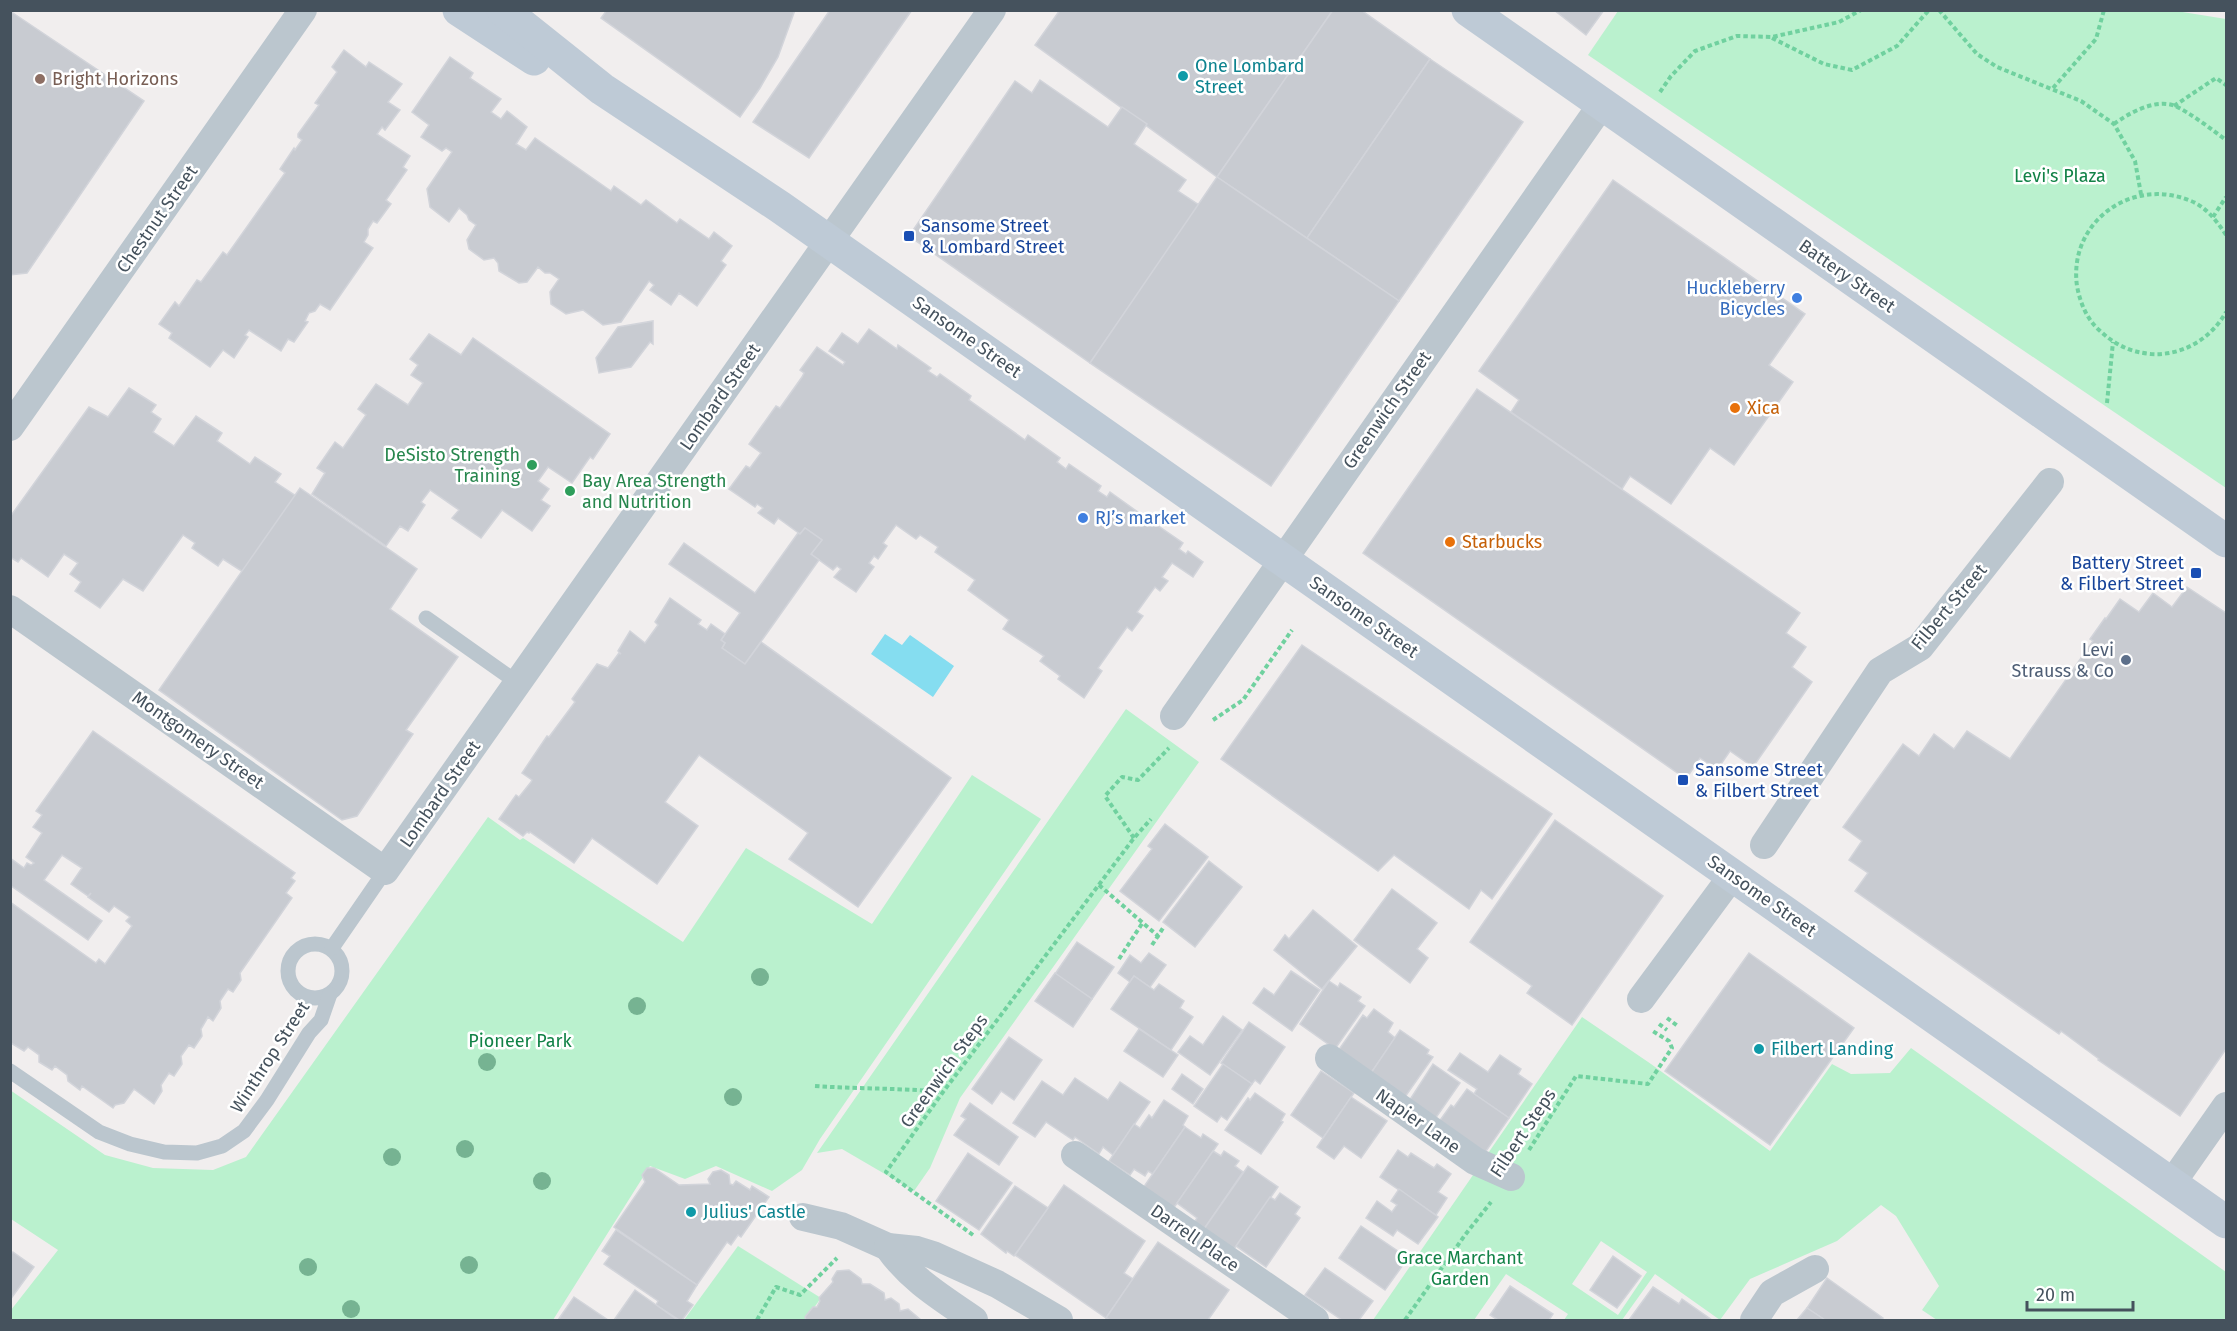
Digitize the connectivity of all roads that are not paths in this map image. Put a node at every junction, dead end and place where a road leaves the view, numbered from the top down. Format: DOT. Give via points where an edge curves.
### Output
graph roads {
  1 [pos="303,10"];
  2 [pos="459,10"];
  3 [pos="504,10"];
  4 [pos="992,10"];
  5 [pos="1468,10"];
  6 [pos="602,88"];
  7 [pos="1602,104"];
  8 [pos="830,242"];
  9 [pos="10,427"];
  10 [pos="2050,482"];
  11 [pos="2226,542"];
  12 [pos="1283,559"];
  13 [pos="10,609"];
  14 [pos="426,618"];
  15 [pos="518,683"];
  16 [pos="1174,716"];
  17 [pos="1764,845"];
  18 [pos="385,870"];
  19 [pos="1732,876"];
  20 [pos="332,948"];
  21 [pos="330,994"];
  22 [pos="1641,999"];
  23 [pos="1329,1058"];
  24 [pos="10,1071"];
  25 [pos="2226,1106"];
  26 [pos="1075,1155"];
  27 [pos="1511,1177"];
  28 [pos="2172,1183"];
  29 [pos="803,1216"];
  30 [pos="2226,1221"];
  31 [pos="888,1246"];
  32 [pos="1815,1269"];
  33 [pos="974,1320"];
  34 [pos="1059,1320"];
  35 [pos="1315,1320"];
  36 [pos="1754,1320"];
  1 -- 9 [label="street, Chestnut Street"];
  2 -- 6 [label="street" via="535,59"];
  3 -- 6 [label="street, Sansome Street"];
  4 -- 8 [label="street, Lombard Street"];
  5 -- 7 [label="street, Battery Street"];
  6 -- 8 [label="street, Sansome Street"];
  7 -- 11 [label="street, Battery Street"];
  7 -- 12 [label="street, Greenwich Street"];
  8 -- 12 [label="street, Sansome Street"];
  8 -- 15 [label="street, Lombard Street"];
  10 -- 17 [label="street, Filbert Street" via="1920,648 1881,671"];
  12 -- 16 [label="street, Greenwich Street"];
  12 -- 19 [label="street, Sansome Street"];
  13 -- 18 [label="street, Montgomery Street"];
  14 -- 15 [label="lane"];
  15 -- 18 [label="street, Lombard Street"];
  18 -- 20 [label="lane"];
  19 -- 22 [label="street"];
  19 -- 28 [label="street, Sansome Street"];
  20 -- 21 [label="lane" via="343,966 338,987"];
  20 -- 21 [label="lane" via="322,944 300,947 288,965 288,976 299,994 309,998"];
  21 -- 24 [label="lane, Winthrop Street" via="321,1020 244,1131 222,1146 197,1153 164,1152 99,1132"];
  23 -- 27 [label="street, Napier Lane" via="1475,1161"];
  25 -- 28 [label="street"];
  26 -- 35 [label="street, Darrell Place"];
  28 -- 30 [label="street, Sansome Street"];
  29 -- 31 [label="street" via="841,1226"];
  31 -- 33 [label="street" via="915,1279"];
  31 -- 34 [label="street" via="925,1252 966,1269"];
  32 -- 36 [label="street" via="1772,1293"];
}
